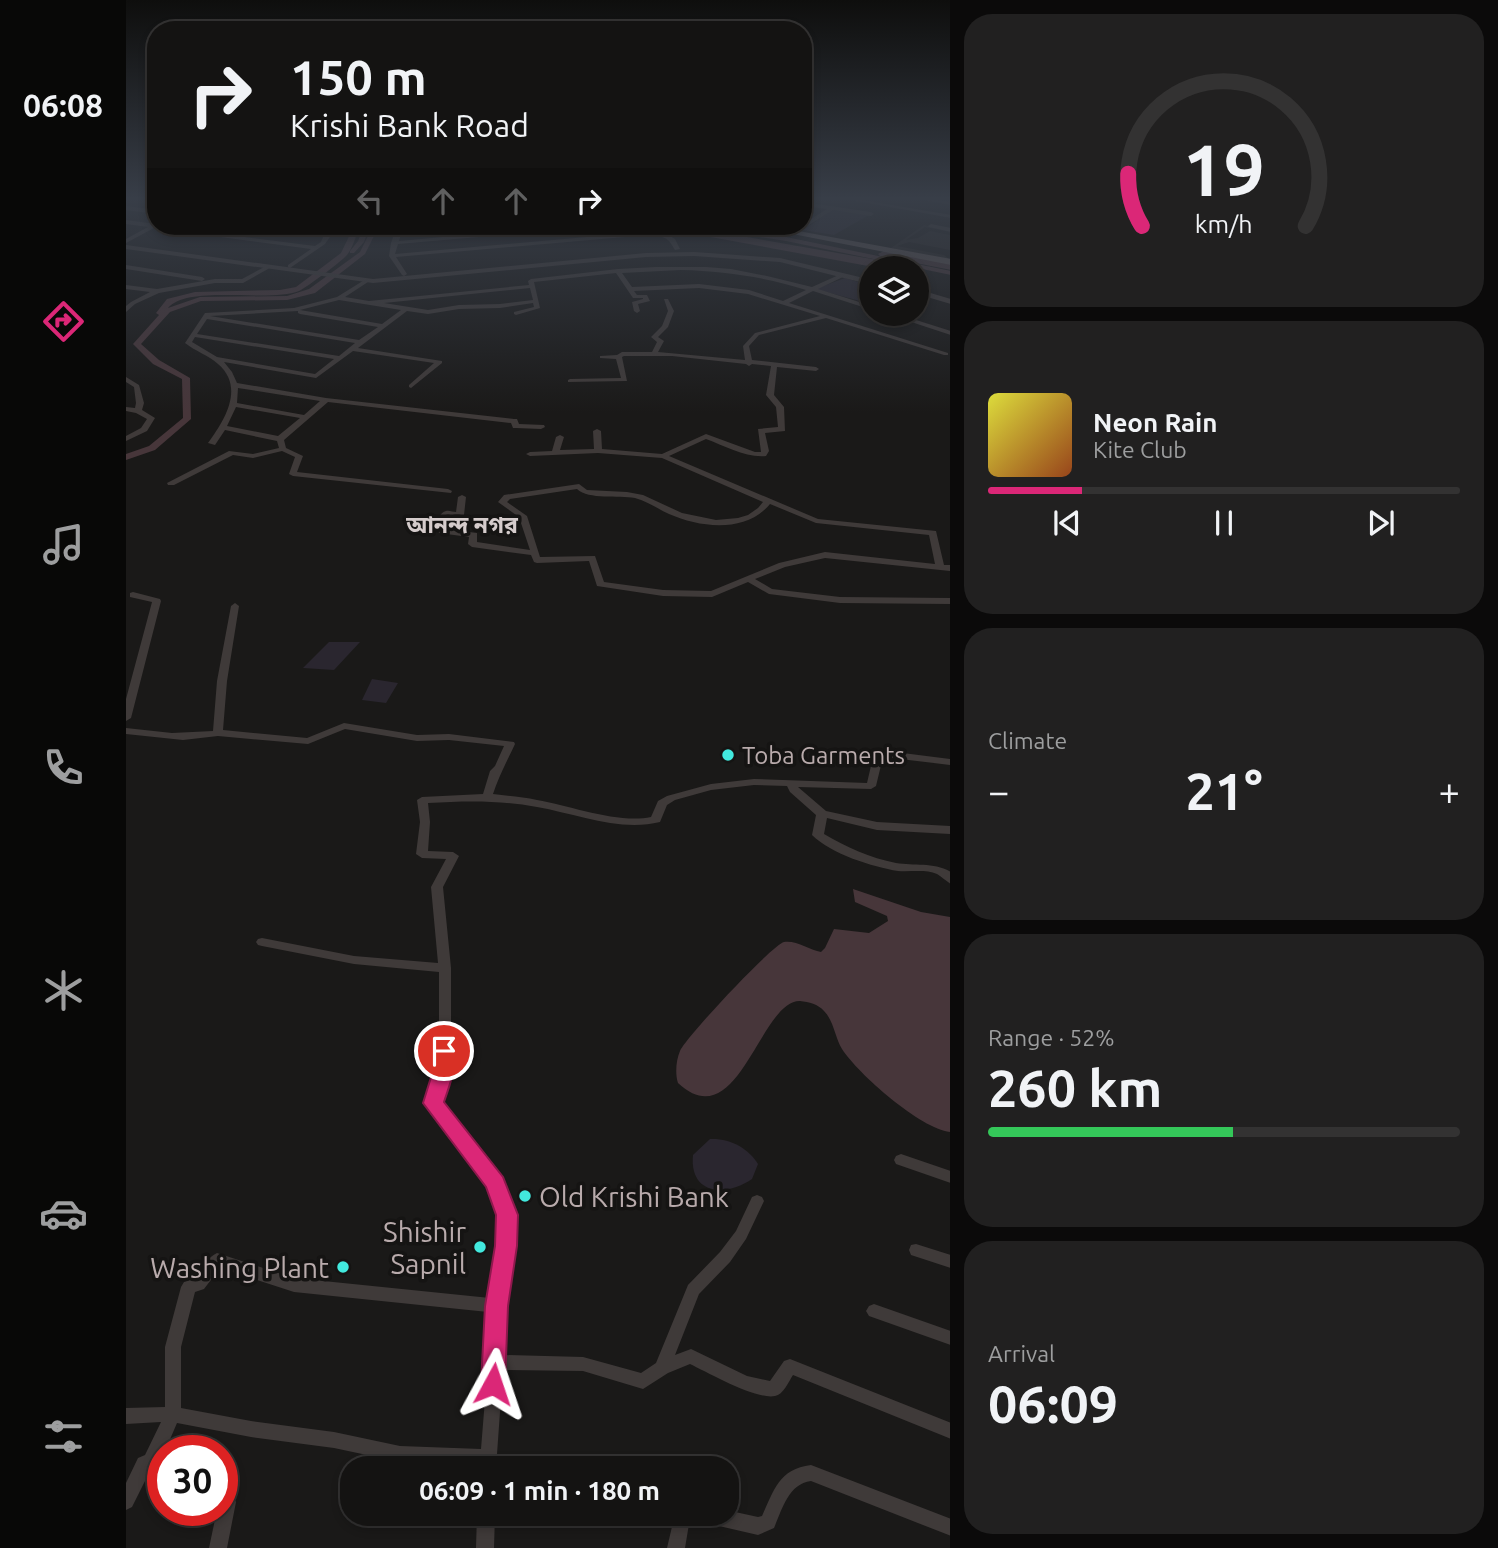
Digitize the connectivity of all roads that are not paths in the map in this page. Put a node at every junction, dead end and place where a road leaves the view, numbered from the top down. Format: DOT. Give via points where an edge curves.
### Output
graph roads {
  1 [pos="140,269"];
  2 [pos="264,269"];
  3 [pos="283,269"];
  4 [pos="303,269"];
  5 [pos="401,269"];
  6 [pos="462,269"];
  7 [pos="498,269"];
  8 [pos="524,269"];
  9 [pos="653,269"];
  10 [pos="679,269"];
  11 [pos="700,269"];
  12 [pos="816,269"];
  13 [pos="835,269"];
  14 [pos="308,271"];
  15 [pos="618,271"];
  16 [pos="404,274"];
  17 [pos="843,275"];
  18 [pos="339,276"];
  19 [pos="859,277"];
  20 [pos="859,278"];
  21 [pos="215,281"];
  22 [pos="366,281"];
  23 [pos="532,284"];
  24 [pos="126,286"];
  25 [pos="688,286"];
  26 [pos="631,289"];
  27 [pos="812,290"];
  28 [pos="157,292"];
  29 [pos="929,295"];
  30 [pos="339,298"];
  31 [pos="666,300"];
  32 [pos="536,301"];
  33 [pos="929,301"];
  34 [pos="785,302"];
  35 [pos="950,302"];
  36 [pos="130,303"];
  37 [pos="367,303"];
  38 [pos="859,304"];
  39 [pos="950,307"];
  40 [pos="126,310"];
  41 [pos="294,310"];
  42 [pos="404,310"];
  43 [pos="637,311"];
  44 [pos="516,313"];
  45 [pos="828,316"];
  46 [pos="206,317"];
  47 [pos="380,325"];
  48 [pos="928,326"];
  49 [pos="950,333"];
  50 [pos="194,335"];
  51 [pos="356,345"];
  52 [pos="620,353"];
  53 [pos="654,354"];
  54 [pos="946,355"];
  55 [pos="602,357"];
  56 [pos="340,358"];
  57 [pos="216,359"];
  58 [pos="749,365"];
  59 [pos="774,366"];
  60 [pos="816,369"];
  61 [pos="126,379"];
  62 [pos="570,381"];
  63 [pos="126,384"];
  64 [pos="234,385"];
  65 [pos="137,386"];
  66 [pos="411,386"];
  67 [pos="326,400"];
  68 [pos="233,404"];
  69 [pos="126,409"];
  70 [pos="138,411"];
  71 [pos="157,415"];
  72 [pos="304,417"];
  73 [pos="541,427"];
  74 [pos="224,428"];
  75 [pos="597,430"];
  76 [pos="560,437"];
  77 [pos="126,439"];
  78 [pos="280,439"];
  79 [pos="212,443"];
  80 [pos="283,449"];
  81 [pos="598,451"];
  82 [pos="555,453"];
  83 [pos="530,454"];
  84 [pos="663,456"];
  85 [pos="171,482"];
  86 [pos="448,491"];
  87 [pos="462,497"];
  88 [pos="769,500"];
  89 [pos="534,553"];
  90 [pos="940,567"];
  91 [pos="950,568"];
  92 [pos="750,580"];
  93 [pos="133,596"];
  94 [pos="950,601"];
  95 [pos="235,606"];
  96 [pos="126,718"];
  97 [pos="126,731"];
  98 [pos="218,733"];
  99 [pos="950,762"];
  100 [pos="791,782"];
  101 [pos="488,797"];
  102 [pos="822,814"];
  103 [pos="950,830"];
  104 [pos="950,880"];
  105 [pos="262,942"];
  106 [pos="445,968"];
  107 [pos="901,1160"];
  108 [pos="950,1177"];
  109 [pos="757,1200"];
  110 [pos="916,1250"];
  111 [pos="950,1262"];
  112 [pos="496,1306"];
  113 [pos="874,1311"];
  114 [pos="950,1338"];
  115 [pos="496,1362"];
  116 [pos="662,1368"];
  117 [pos="173,1414"];
  118 [pos="126,1416"];
  119 [pos="950,1431"];
  120 [pos="420,1456"];
  121 [pos="489,1456"];
  122 [pos="126,1501"];
  123 [pos="739,1522"];
  124 [pos="222,1526"];
  125 [pos="486,1526"];
  126 [pos="680,1526"];
  127 [pos="950,1528"];
  128 [pos="218,1548"];
  129 [pos="485,1548"];
  130 [pos="676,1548"];
  1 -- 21 [label="street"];
  2 -- 21 [label="street" via="243,281"];
  3 -- 14 [label="street"];
  4 -- 14 [label="street"];
  5 -- 16 [label="street"];
  6 -- 16 [label="street"];
  7 -- 22 [label="street"];
  8 -- 23 [label="street"];
  9 -- 15 [label="street"];
  10 -- 25 [label="street"];
  11 -- 27 [label="street" via="732,271"];
  12 -- 17 [label="street"];
  13 -- 19 [label="street"];
  14 -- 18 [label="street"];
  15 -- 23 [label="street"];
  15 -- 26 [label="street"];
  16 -- 18 [label="street"];
  17 -- 20 [label="street"];
  17 -- 27 [label="street"];
  18 -- 22 [label="street"];
  21 -- 28 [label="street"];
  22 -- 30 [label="street"];
  23 -- 32 [label="street"];
  23 -- 37 [label="street"];
  24 -- 28 [label="street"];
  25 -- 26 [label="street"];
  25 -- 34 [label="street" via="749,292"];
  26 -- 43 [label="street" via="647,301 635,302"];
  27 -- 34 [label="street"];
  27 -- 38 [label="street"];
  28 -- 36 [label="street"];
  29 -- 35 [label="street"];
  30 -- 37 [label="street"];
  30 -- 41 [label="street"];
  31 -- 53 [label="street" via="671,310 665,327 654,337 661,341"];
  32 -- 42 [label="street" via="439,312"];
  32 -- 44 [label="street" via="537,308"];
  33 -- 39 [label="street"];
  34 -- 45 [label="street"];
  36 -- 40 [label="street"];
  37 -- 42 [label="street"];
  41 -- 46 [label="street" via="216,312"];
  41 -- 47 [label="street"];
  42 -- 47 [label="street"];
  45 -- 54 [label="street"];
  45 -- 58 [label="street" via="757,334 746,346"];
  46 -- 50 [label="street"];
  46 -- 51 [label="street"];
  47 -- 51 [label="street"];
  48 -- 49 [label="street"];
  50 -- 56 [label="street"];
  50 -- 57 [label="street" via="188,342"];
  51 -- 56 [label="street"];
  51 -- 66 [label="street" via="440,362"];
  52 -- 53 [label="street"];
  52 -- 55 [label="street"];
  52 -- 62 [label="street" via="625,380"];
  53 -- 58 [label="street"];
  56 -- 57 [label="street" via="316,376"];
  57 -- 64 [label="street" via="230,373"];
  58 -- 59 [label="street"];
  59 -- 60 [label="street"];
  59 -- 84 [label="street" via="771,395 780,407 782,429 761,431 763,454 706,436"];
  61 -- 65 [label="street"];
  63 -- 65 [label="street"];
  64 -- 67 [label="street"];
  64 -- 68 [label="street"];
  65 -- 70 [label="street"];
  67 -- 72 [label="street"];
  67 -- 73 [label="street"];
  68 -- 72 [label="street"];
  68 -- 74 [label="street"];
  69 -- 70 [label="street"];
  70 -- 71 [label="street"];
  70 -- 77 [label="street" via="151,418 144,429"];
  72 -- 78 [label="street"];
  74 -- 78 [label="street"];
  74 -- 79 [label="street"];
  75 -- 81 [label="street"];
  76 -- 82 [label="street"];
  78 -- 80 [label="street"];
  80 -- 85 [label="street" via="253,456 232,453"];
  80 -- 86 [label="street" via="299,456 293,474"];
  81 -- 82 [label="street"];
  81 -- 84 [label="street"];
  82 -- 83 [label="street"];
  84 -- 88 [label="street"];
  87 -- 89 [label="street" via="460,515 446,513 442,531 474,535 472,544"];
  88 -- 89 [label="street" via="761,512 733,523 679,515 638,497 585,492 579,486 506,497 502,502 523,516"];
  88 -- 90 [label="street" via="816,521 933,533"];
  89 -- 92 [label="street" via="537,560 592,558 600,584 663,593 712,594"];
  90 -- 91 [label="street"];
  90 -- 92 [label="street" via="825,555 782,565"];
  92 -- 94 [label="street" via="769,591 840,600"];
  93 -- 96 [label="street" via="157,601"];
  95 -- 98 [label="street"];
  97 -- 98 [label="street" via="176,737"];
  98 -- 101 [label="street" via="308,741 344,726 417,738 510,744 495,771"];
  99 -- 100 [label="street" via="879,753 870,786"];
  100 -- 101 [label="street" via="711,787 671,798 662,803 656,820 641,823"];
  100 -- 102 [label="street"];
  101 -- 106 [label="street" via="422,800 422,854 453,856 437,887"];
  102 -- 103 [label="street" via="877,826"];
  102 -- 104 [label="street" via="818,835 826,840 875,862 940,870"];
  105 -- 106 [label="street" via="354,960"];
  106 -- 112 [label="street" via="442,1074 433,1103 496,1183 507,1215"];
  107 -- 108 [label="street"];
  109 -- 116 [label="street" via="726,1257 693,1290"];
  110 -- 111 [label="street"];
  112 -- 115 [label="street"];
  112 -- 117 [label="street" via="294,1285 217,1260 199,1284 189,1287 173,1346"];
  113 -- 114 [label="street"];
  115 -- 116 [label="street" via="583,1364 643,1381"];
  115 -- 121 [label="street"];
  116 -- 119 [label="street" via="691,1356 745,1383 774,1390 790,1366"];
  117 -- 118 [label="street"];
  117 -- 120 [label="street"];
  117 -- 122 [label="street"];
  123 -- 127 [label="street" via="758,1526 768,1522 789,1479 811,1473"];
  124 -- 128 [label="street"];
  125 -- 129 [label="street"];
  126 -- 130 [label="street"];
}
